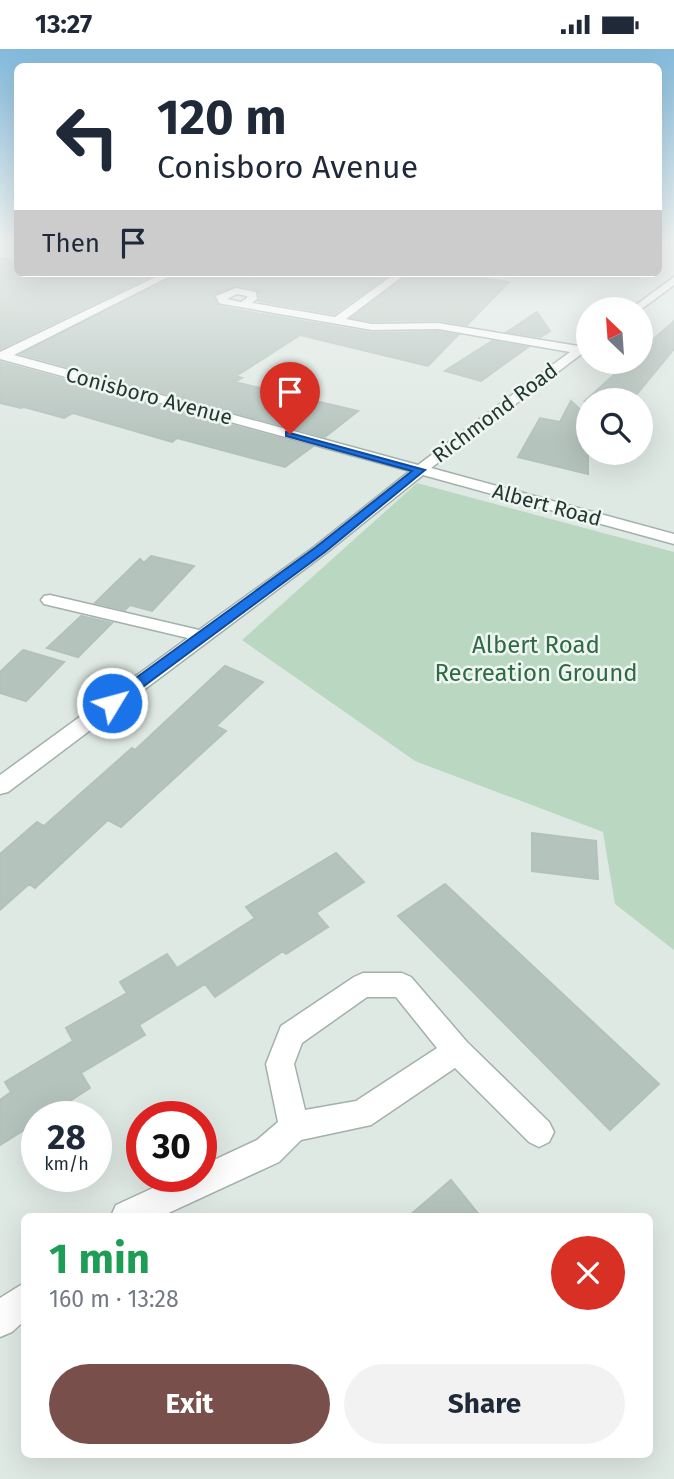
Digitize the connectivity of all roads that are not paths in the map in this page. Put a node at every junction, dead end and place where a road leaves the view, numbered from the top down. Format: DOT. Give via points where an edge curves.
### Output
graph roads {
  1 [pos="102,309"];
  2 [pos="265,309"];
  3 [pos="354,309"];
  4 [pos="337,321"];
  5 [pos="576,346"];
  6 [pos="576,353"];
  7 [pos="1,355"];
  8 [pos="420,470"];
  9 [pos="674,539"];
  10 [pos="50,600"];
  11 [pos="201,636"];
  12 [pos="0,786"];
  13 [pos="457,1051"];
  14 [pos="294,1127"];
  15 [pos="538,1132"];
  16 [pos="134,1213"];
  17 [pos="21,1302"];
  18 [pos="0,1320"];
  1 -- 7 [label="street"];
  2 -- 4 [label="street"];
  3 -- 4 [label="street"];
  4 -- 5 [label="street" via="372,327 438,326"];
  6 -- 8 [label="street, Richmond Road"];
  7 -- 8 [label="street, Conisboro Avenue"];
  8 -- 9 [label="street, Albert Road"];
  8 -- 11 [label="street, Richmond Road"];
  10 -- 11 [label="street"];
  11 -- 12 [label="street, Richmond Road"];
  13 -- 14 [label="street" via="360,1115"];
  13 -- 14 [label="street" via="402,985 363,985 291,1035 280,1064"];
  13 -- 15 [label="street"];
  14 -- 16 [label="street" via="268,1151"];
  17 -- 18 [label="street"];
}
